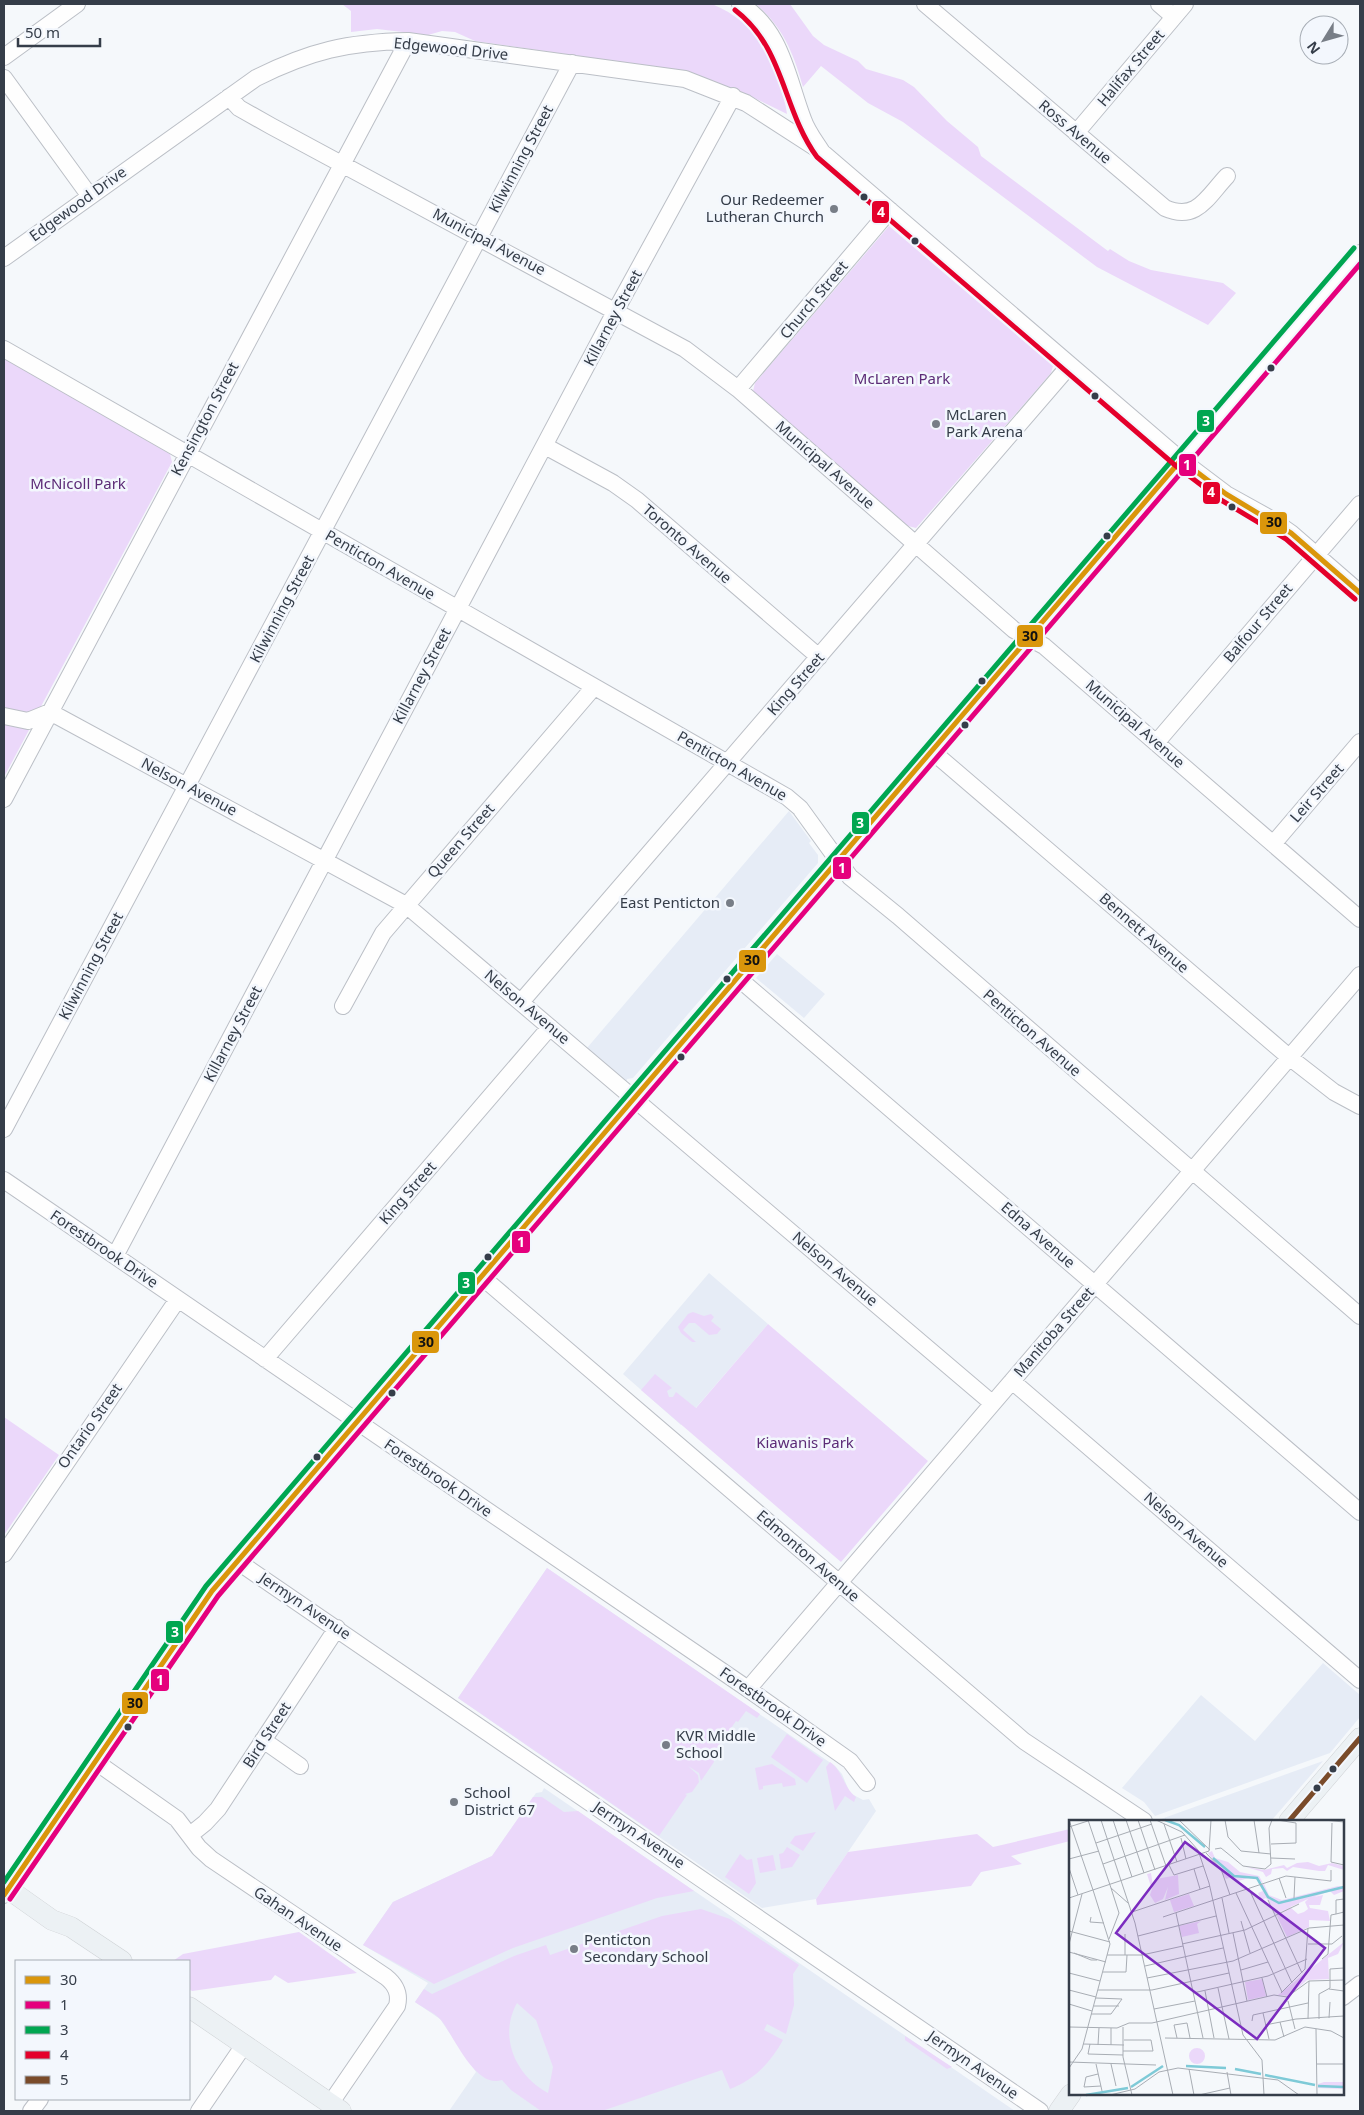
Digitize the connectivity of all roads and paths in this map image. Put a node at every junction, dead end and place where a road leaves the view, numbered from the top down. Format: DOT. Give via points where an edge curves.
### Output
graph roads {
  1 [pos="77,4"];
  2 [pos="740,4"];
  3 [pos="925,4"];
  4 [pos="1159,4"];
  5 [pos="1185,4"];
  6 [pos="1174,17"];
  7 [pos="408,41"];
  8 [pos="4,57"];
  9 [pos="572,63"];
  10 [pos="4,78"];
  11 [pos="732,96"];
  12 [pos="229,97"];
  13 [pos="1076,133"];
  14 [pos="822,152"];
  15 [pos="341,164"];
  16 [pos="1227,176"];
  17 [pos="89,195"];
  18 [pos="890,210"];
  19 [pos="480,238"];
  20 [pos="1360,253"];
  21 [pos="4,258"];
  22 [pos="616,310"];
  23 [pos="4,348"];
  24 [pos="1070,365"];
  25 [pos="738,389"];
  26 [pos="545,446"];
  27 [pos="187,454"];
  28 [pos="1181,460"];
  29 [pos="1360,504"];
  30 [pos="323,532"];
  31 [pos="916,544"];
  32 [pos="1316,554"];
  33 [pos="1360,593"];
  34 [pos="458,609"];
  35 [pos="1031,638"];
  36 [pos="818,657"];
  37 [pos="594,687"];
  38 [pos="50,712"];
  39 [pos="4,716"];
  40 [pos="1360,742"];
  41 [pos="1156,743"];
  42 [pos="933,752"];
  43 [pos="727,764"];
  44 [pos="187,786"];
  45 [pos="4,799"];
  46 [pos="1273,844"];
  47 [pos="324,861"];
  48 [pos="838,862"];
  49 [pos="406,905"];
  50 [pos="1360,919"];
  51 [pos="1360,975"];
  52 [pos="738,978"];
  53 [pos="521,1002"];
  54 [pos="342,1006"];
  55 [pos="550,1027"];
  56 [pos="1289,1058"];
  57 [pos="634,1098"];
  58 [pos="1360,1106"];
  59 [pos="4,1128"];
  60 [pos="1191,1172"];
  61 [pos="4,1180"];
  62 [pos="115,1256"];
  63 [pos="482,1276"];
  64 [pos="1095,1284"];
  65 [pos="178,1299"];
  66 [pos="1360,1316"];
  67 [pos="265,1359"];
  68 [pos="1012,1381"];
  69 [pos="992,1403"];
  70 [pos="357,1422"];
  71 [pos="1360,1512"];
  72 [pos="4,1554"];
  73 [pos="237,1561"];
  74 [pos="839,1583"];
  75 [pos="337,1628"];
  76 [pos="1360,1680"];
  77 [pos="748,1689"];
  78 [pos="1360,1738"];
  79 [pos="263,1740"];
  80 [pos="96,1762"];
  81 [pos="300,1766"];
  82 [pos="867,1782"];
  83 [pos="1142,1820"];
  84 [pos="1290,1820"];
  85 [pos="190,1835"];
  86 [pos="7,1884"];
  87 [pos="120,1960"];
  88 [pos="1360,1984"];
  89 [pos="1344,1996"];
  90 [pos="190,2008"];
  91 [pos="244,2045"];
  92 [pos="1070,2095"];
  93 [pos="39,2100"];
  94 [pos="335,2108"];
  95 [pos="31,2111"];
  96 [pos="199,2111"];
  97 [pos="1040,2111"];
  98 [pos="1059,2111"];
  1 -- 8 [label="street"];
  2 -- 14 [label="street" via="760,20 776,42 803,120"];
  3 -- 13 [label="street, Ross Avenue"];
  4 -- 6 [label="street"];
  5 -- 6 [label="street, Halifax Street"];
  6 -- 13 [label="street, Halifax Street"];
  7 -- 9 [label="street, Edgewood Drive"];
  7 -- 12 [label="street, Edgewood Drive" via="371,42 312,53 263,75"];
  7 -- 15 [label="street, Kensington Street"];
  9 -- 11 [label="street, Edgewood Drive" via="686,80"];
  9 -- 19 [label="street, Kilwinning Street"];
  10 -- 17 [label="street"];
  11 -- 14 [label="street, Edgewood Drive" via="766,114"];
  11 -- 22 [label="street, Killarney Street"];
  12 -- 15 [label="street, Municipal Avenue" via="240,108"];
  12 -- 17 [label="street, Edgewood Drive"];
  13 -- 16 [label="street, Ross Avenue" via="1165,208 1178,214 1194,212"];
  14 -- 18 [label="street"];
  15 -- 19 [label="street, Municipal Avenue"];
  15 -- 27 [label="street, Kensington Street"];
  17 -- 21 [label="street, Edgewood Drive"];
  18 -- 24 [label="street"];
  18 -- 25 [label="street, Church Street"];
  19 -- 22 [label="street, Municipal Avenue"];
  19 -- 30 [label="street, Kilwinning Street"];
  20 -- 28 [label="street"];
  22 -- 25 [label="street, Municipal Avenue" via="685,349"];
  22 -- 26 [label="street, Killarney Street"];
  23 -- 27 [label="street, Penticton Avenue"];
  24 -- 28 [label="street"];
  24 -- 31 [label="street, King Street"];
  25 -- 31 [label="street, Municipal Avenue"];
  26 -- 34 [label="street, Killarney Street"];
  26 -- 36 [label="street, Toronto Avenue" via="613,483 637,500"];
  27 -- 30 [label="street, Penticton Avenue"];
  27 -- 38 [label="street, Kensington Street"];
  28 -- 32 [label="street" via="1226,494 1277,523"];
  28 -- 35 [label="street"];
  29 -- 32 [label="street, Balfour Street"];
  30 -- 34 [label="street, Penticton Avenue"];
  30 -- 44 [label="street, Kilwinning Street"];
  31 -- 35 [label="street, Municipal Avenue" via="1014,630"];
  31 -- 36 [label="street, King Street"];
  32 -- 33 [label="street"];
  32 -- 41 [label="street, Balfour Street"];
  34 -- 37 [label="street, Penticton Avenue"];
  34 -- 47 [label="street, Killarney Street"];
  35 -- 41 [label="street, Municipal Avenue"];
  35 -- 42 [label="street"];
  36 -- 43 [label="street, King Street"];
  37 -- 43 [label="street, Penticton Avenue"];
  37 -- 49 [label="street, Queen Street"];
  38 -- 39 [label="street" via="28,721"];
  38 -- 44 [label="street, Nelson Avenue"];
  38 -- 45 [label="street, Kensington Street"];
  40 -- 46 [label="street, Leir Street"];
  41 -- 46 [label="street, Municipal Avenue"];
  42 -- 48 [label="street"];
  42 -- 56 [label="street, Bennett Avenue"];
  43 -- 48 [label="street, Penticton Avenue" via="796,804"];
  43 -- 53 [label="street, King Street"];
  44 -- 47 [label="street, Nelson Avenue"];
  44 -- 59 [label="street, Kilwinning Street"];
  46 -- 50 [label="street, Municipal Avenue"];
  47 -- 49 [label="street, Nelson Avenue"];
  47 -- 62 [label="street, Killarney Street"];
  48 -- 52 [label="street"];
  48 -- 60 [label="street, Penticton Avenue" via="850,877"];
  49 -- 53 [label="street, Nelson Avenue"];
  49 -- 54 [label="street, Queen Street" via="383,933"];
  51 -- 56 [label="street, Manitoba Street"];
  52 -- 57 [label="street"];
  52 -- 64 [label="street, Edna Avenue"];
  53 -- 55 [label="street, Nelson Avenue"];
  55 -- 57 [label="street, Nelson Avenue"];
  55 -- 67 [label="street, King Street"];
  56 -- 58 [label="street, Bennett Avenue" via="1334,1092"];
  56 -- 60 [label="street, Manitoba Street"];
  57 -- 63 [label="street"];
  57 -- 69 [label="street, Nelson Avenue"];
  60 -- 64 [label="street, Manitoba Street"];
  60 -- 66 [label="street, Penticton Avenue"];
  61 -- 62 [label="street, Forestbrook Drive"];
  62 -- 65 [label="street, Forestbrook Drive"];
  63 -- 70 [label="street"];
  63 -- 74 [label="street, Edmonton Avenue"];
  64 -- 68 [label="street, Manitoba Street"];
  64 -- 71 [label="street, Edna Avenue"];
  65 -- 67 [label="street, Forestbrook Drive"];
  65 -- 72 [label="street, Ontario Street"];
  67 -- 70 [label="street, Forestbrook Drive"];
  68 -- 69 [label="street, Manitoba Street"];
  68 -- 76 [label="street, Nelson Avenue"];
  69 -- 74 [label="street, Manitoba Street"];
  70 -- 73 [label="street"];
  70 -- 77 [label="street, Forestbrook Drive"];
  73 -- 75 [label="street, Jermyn Avenue"];
  73 -- 80 [label="street" via="193,1618"];
  74 -- 77 [label="street, Manitoba Street"];
  74 -- 83 [label="street, Edmonton Avenue" via="1024,1741"];
  75 -- 79 [label="street, Bird Street"];
  75 -- 97 [label="street, Jermyn Avenue"];
  77 -- 82 [label="street, Forestbrook Drive" via="850,1761"];
  78 -- 84 [label="main road"];
  79 -- 81 [label="street"];
  79 -- 85 [label="street, Bird Street" via="212,1817"];
  80 -- 85 [label="street, Gahan Avenue" via="178,1819"];
  80 -- 86 [label="street"];
  85 -- 94 [label="street, Gahan Avenue" via="211,1859 386,1977 397,1990 394,2011"];
  86 -- 87 [label="main road" via="59,1910 71,1927"];
  88 -- 89 [label="street"];
  90 -- 91 [label="main road"];
  91 -- 94 [label="main road"];
  91 -- 96 [label="street"];
  92 -- 98 [label="main road"];
  93 -- 95 [label="street"];
}
